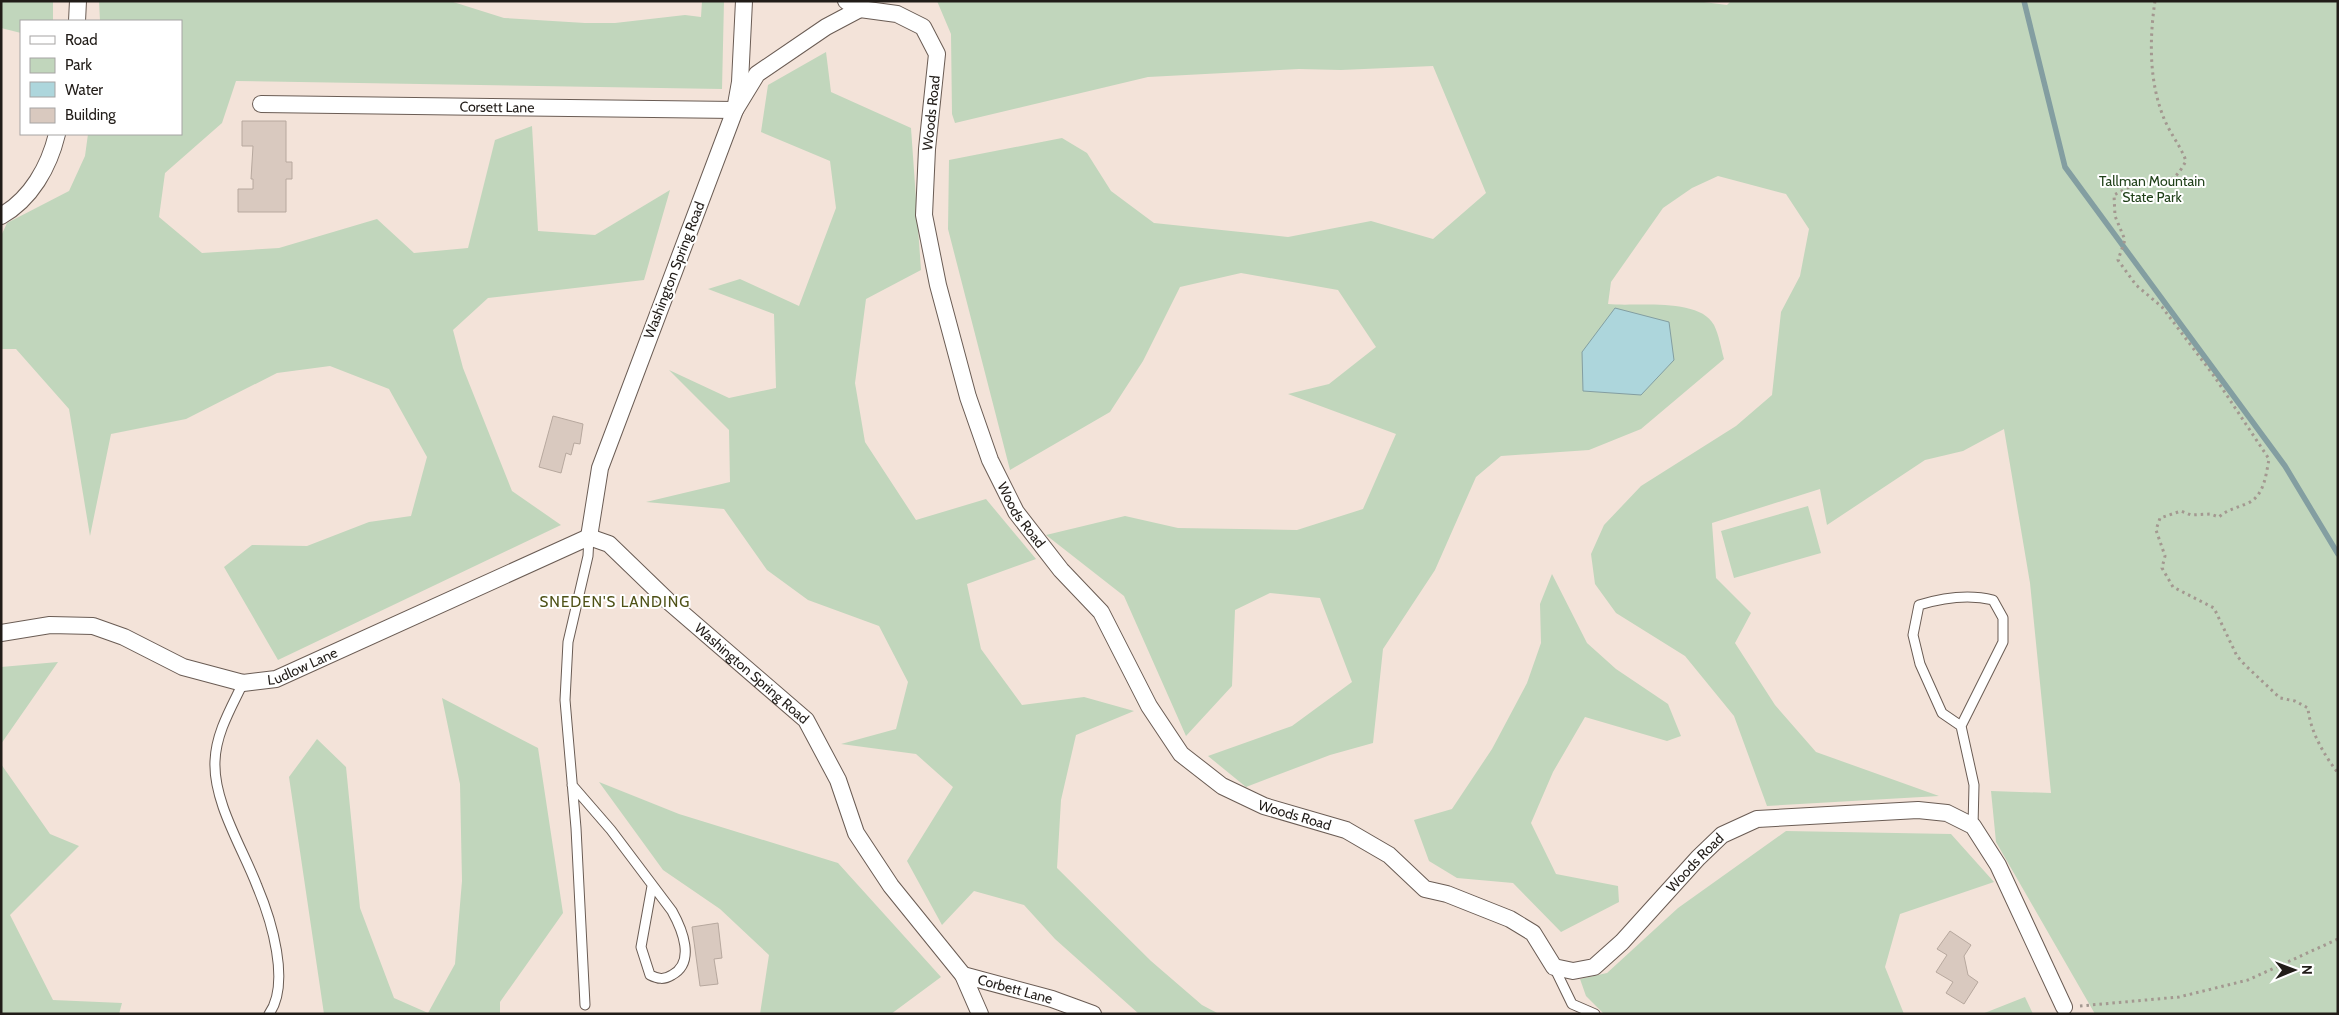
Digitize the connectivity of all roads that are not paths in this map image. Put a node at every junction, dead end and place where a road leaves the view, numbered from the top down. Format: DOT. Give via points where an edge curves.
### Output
graph roads {
  1 [pos="78,1"];
  2 [pos="744,1"];
  3 [pos="853,5"];
  4 [pos="77,20"];
  5 [pos="261,104"];
  6 [pos="734,110"];
  7 [pos="57,135"];
  8 [pos="1,216"];
  9 [pos="590,537"];
  10 [pos="1,633"];
  11 [pos="243,683"];
  12 [pos="1961,726"];
  13 [pos="571,785"];
  14 [pos="1973,826"];
  15 [pos="652,886"];
  16 [pos="1554,967"];
  17 [pos="963,975"];
  18 [pos="585,1005"];
  19 [pos="2064,1007"];
  20 [pos="269,1014"];
  21 [pos="980,1014"];
  22 [pos="1093,1014"];
  23 [pos="1595,1014"];
  1 -- 4 [label="street"];
  2 -- 6 [label="street, Washington Spring Road" via="740,82"];
  3 -- 6 [label="street, Woods Road" via="757,74"];
  3 -- 16 [label="street, Woods Road" via="897,14 923,27 936,54 924,215 938,285 965,387 990,460 1016,512 1061,570 1101,612 1149,706 1181,754 1222,786 1269,808 1346,830 1389,855 1425,889 1447,894 1510,919 1533,933"];
  5 -- 6 [label="street, Corsett Lane"];
  6 -- 9 [label="street, Washington Spring Road" via="600,468"];
  7 -- 8 [label="street" via="40,179 14,209"];
  9 -- 11 [label="street, Ludlow Lane" via="276,679"];
  9 -- 13 [label="lane" via="566,666"];
  9 -- 17 [label="street, Washington Spring Road" via="609,544 668,601 806,720 838,780 856,833 891,886"];
  10 -- 11 [label="street, Ludlow Lane" via="50,625 93,626 124,637 183,667"];
  11 -- 20 [label="lane" via="222,728 215,762 220,793 241,852 258,887 279,970 280,987"];
  12 -- 12 [label="lane" via="2003,642 2003,618 1993,600 1979,596 1936,600 1919,606 1914,635 1920,664 1942,713"];
  12 -- 14 [label="lane" via="1974,785"];
  13 -- 15 [label="lane" via="611,830"];
  13 -- 18 [label="lane"];
  14 -- 16 [label="street, Woods Road" via="1947,813 1918,810 1757,819 1722,836 1622,942 1594,967 1573,971"];
  14 -- 19 [label="street" via="1998,864"];
  15 -- 15 [label="lane" via="680,925 685,944 683,964 678,972 667,978 658,979 650,975 641,947"];
  16 -- 23 [label="lane" via="1572,1004"];
  17 -- 21 [label="street, Washington Spring Road"];
  17 -- 22 [label="street, Corbett Lane" via="1052,999"];
}
